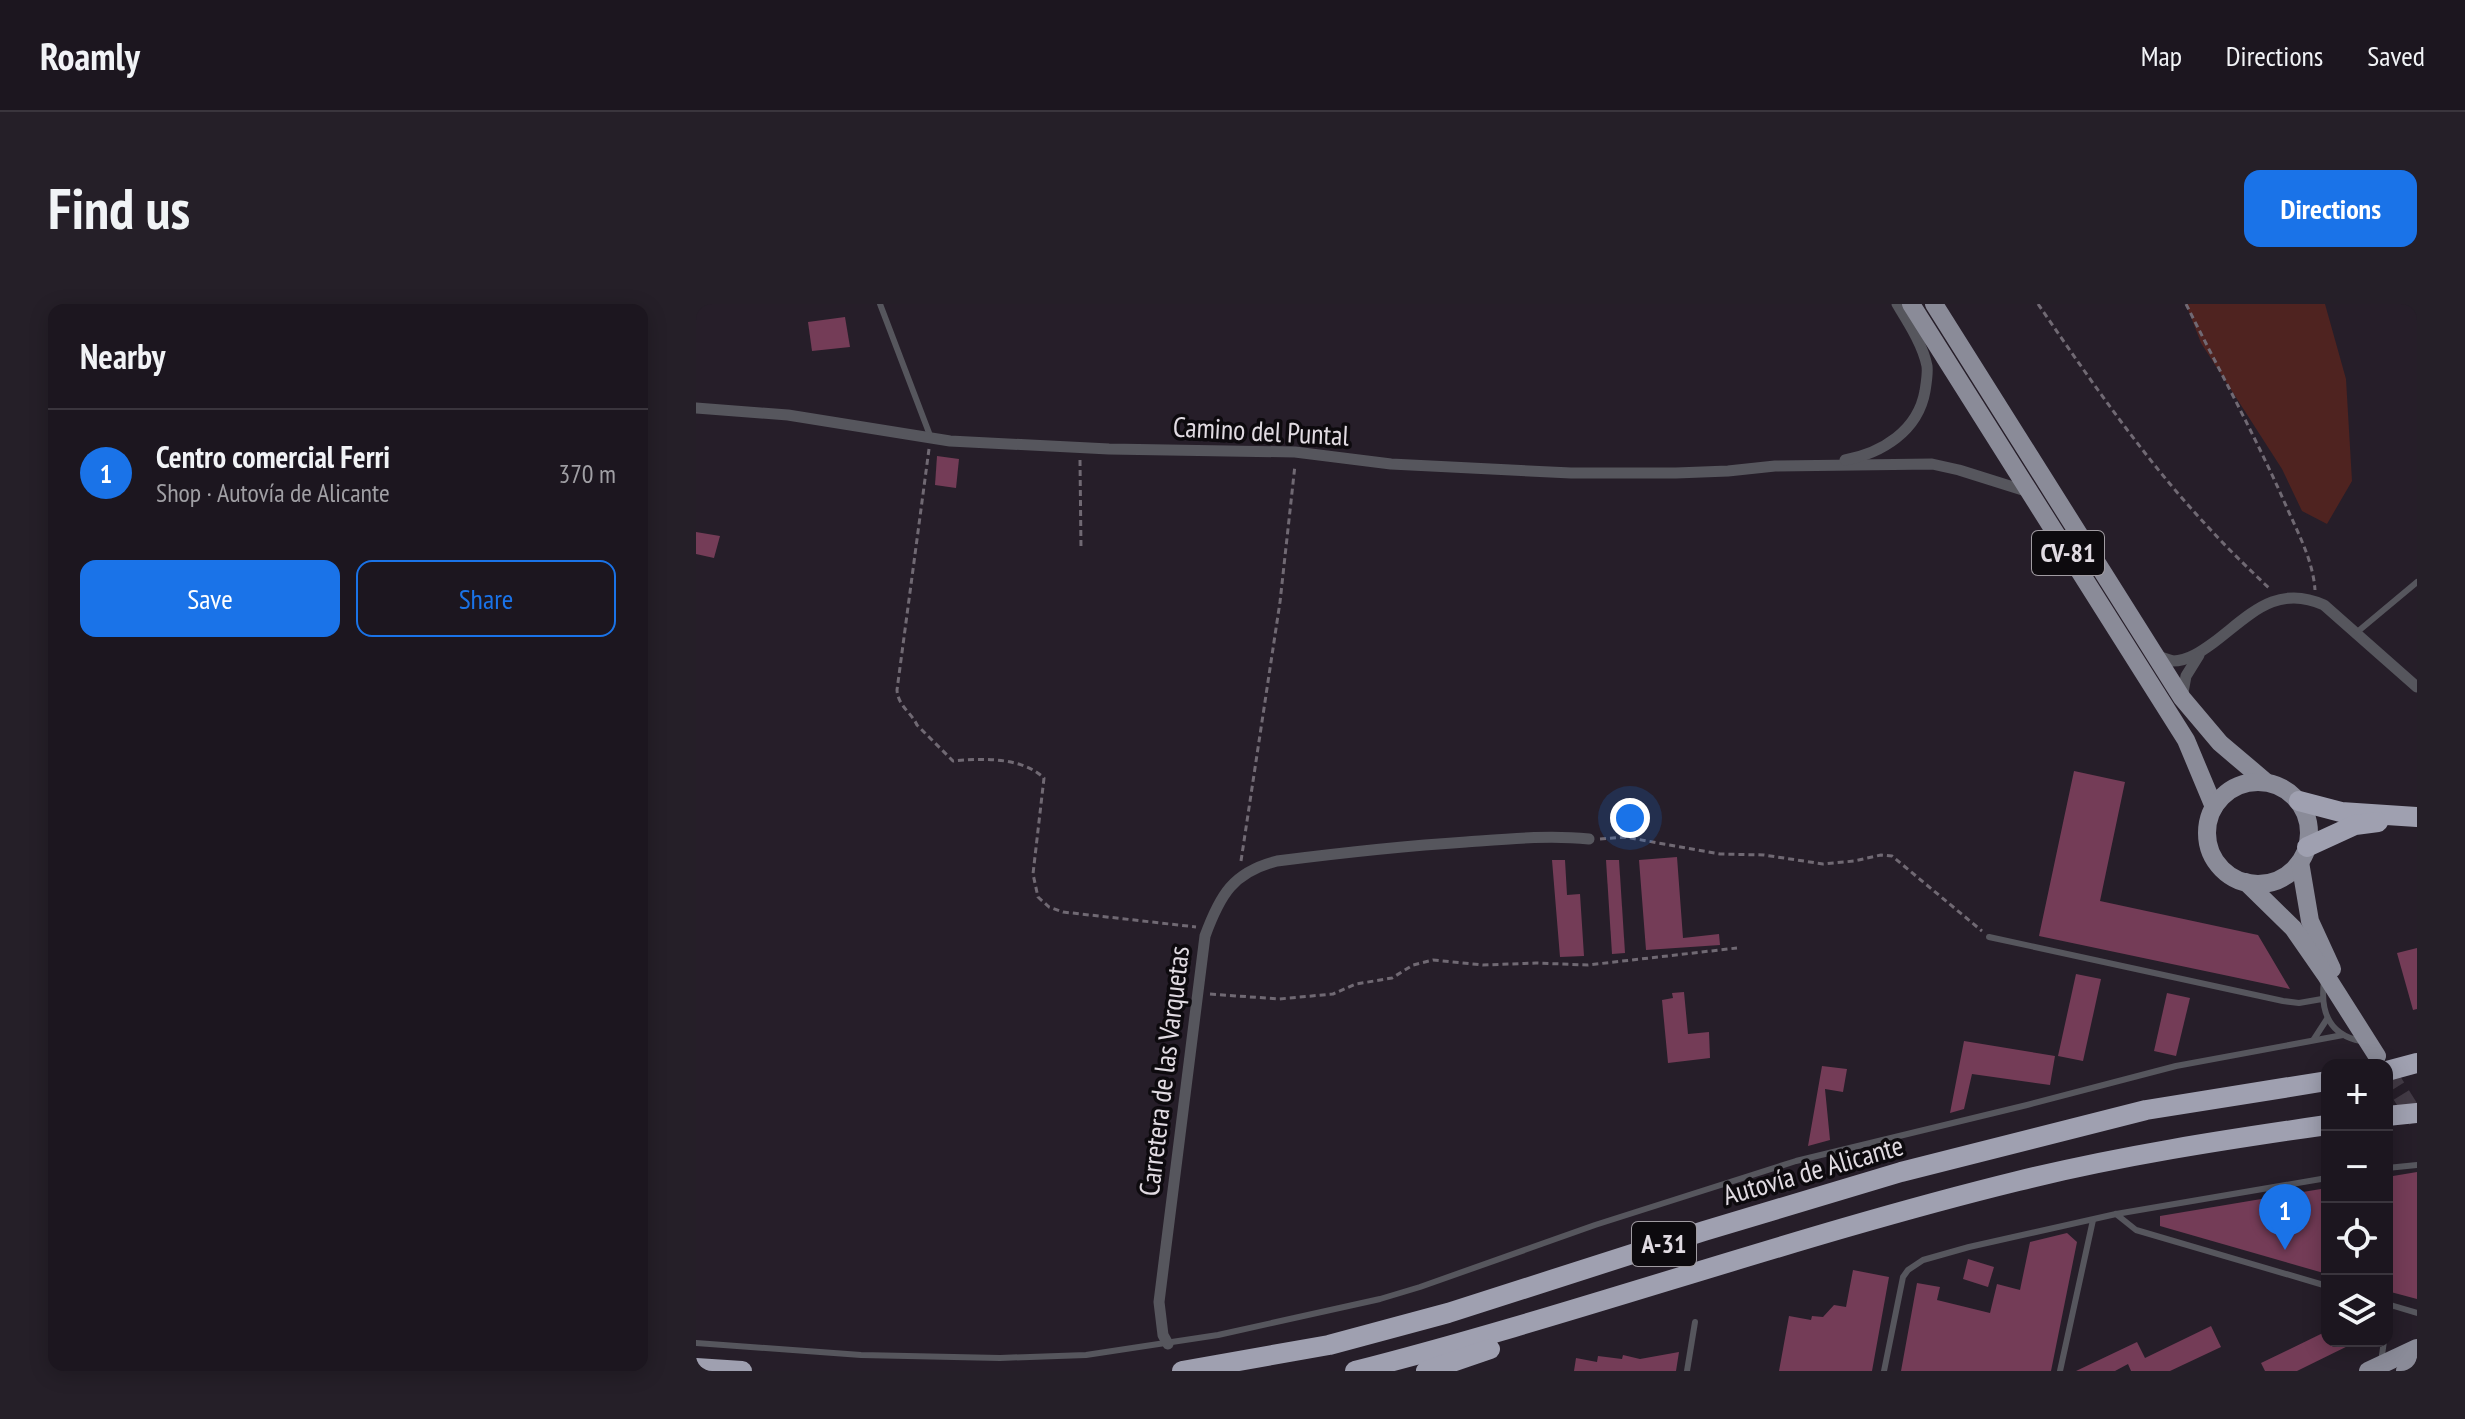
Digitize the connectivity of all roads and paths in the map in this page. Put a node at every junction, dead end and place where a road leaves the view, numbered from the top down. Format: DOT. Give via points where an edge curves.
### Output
graph roads {
  1 [pos="880,304"];
  2 [pos="1897,304"];
  3 [pos="1911,304"];
  4 [pos="1934,304"];
  5 [pos="2038,304"];
  6 [pos="2186,304"];
  7 [pos="696,408"];
  8 [pos="931,438"];
  9 [pos="1079,448"];
  10 [pos="1295,452"];
  11 [pos="1825,464"];
  12 [pos="2029,492"];
  13 [pos="1081,548"];
  14 [pos="2417,582"];
  15 [pos="2281,599"];
  16 [pos="2316,601"];
  17 [pos="2356,633"];
  18 [pos="2202,651"];
  19 [pos="2155,655"];
  20 [pos="2417,687"];
  21 [pos="2182,698"];
  22 [pos="2266,782"];
  23 [pos="2299,801"];
  24 [pos="2214,807"];
  25 [pos="2417,817"];
  26 [pos="1589,839"];
  27 [pos="2303,855"];
  28 [pos="1238,877"];
  29 [pos="2246,882"];
  30 [pos="1208,928"];
  31 [pos="1989,937"];
  32 [pos="1737,948"];
  33 [pos="2325,974"];
  34 [pos="1198,993"];
  35 [pos="2322,999"];
  36 [pos="2327,1019"];
  37 [pos="2343,1035"];
  38 [pos="2314,1039"];
  39 [pos="2379,1059"];
  40 [pos="2380,1059"];
  41 [pos="2380,1059"];
  42 [pos="2393,1061"];
  43 [pos="2417,1063"];
  44 [pos="2393,1065"];
  45 [pos="2417,1074"];
  46 [pos="2321,1082"];
  47 [pos="2417,1113"];
  48 [pos="2393,1115"];
  49 [pos="2321,1126"];
  50 [pos="2417,1165"];
  51 [pos="2393,1167"];
  52 [pos="2321,1179"];
  53 [pos="2116,1214"];
  54 [pos="2093,1220"];
  55 [pos="2321,1284"];
  56 [pos="2393,1305"];
  57 [pos="2417,1313"];
  58 [pos="1545,1319"];
  59 [pos="1695,1322"];
  60 [pos="696,1343"];
  61 [pos="1168,1344"];
  62 [pos="2382,1347"];
  63 [pos="2417,1348"];
  64 [pos="2417,1365"];
  65 [pos="696,1368"];
  66 [pos="2374,1368"];
  67 [pos="742,1371"];
  68 [pos="1182,1371"];
  69 [pos="1355,1371"];
  70 [pos="1426,1371"];
  71 [pos="1687,1371"];
  72 [pos="1884,1371"];
  73 [pos="2060,1371"];
  74 [pos="2405,1371"];
  1 -- 8 [label="lane"];
  2 -- 11 [label="street, Camino del Puntal" via="1927,367 1917,413 1908,428 1876,452"];
  3 -- 12 [label="main road, CV-81"];
  4 -- 19 [label="main road, CV-81"];
  5 -- 15 [label="path" via="2150,458 2208,528"];
  6 -- 16 [label="path" via="2290,513 2314,575"];
  7 -- 8 [label="street, Camino del Puntal" via="763,412"];
  8 -- 9 [label="street, Camino del Puntal"];
  8 -- 30 [label="path" via="898,700 953,761 975,758 1029,766 1044,778 1033,874 1038,897 1049,907"];
  9 -- 10 [label="street, Camino del Puntal"];
  9 -- 13 [label="path"];
  10 -- 11 [label="street, Camino del Puntal" via="1391,464 1571,473"];
  10 -- 28 [label="path" via="1280,602"];
  11 -- 12 [label="street, Camino del Puntal" via="1932,464"];
  12 -- 24 [label="main road, CV-81" via="2186,740"];
  14 -- 17 [label="lane"];
  15 -- 16 [label="street"];
  15 -- 18 [label="street" via="2267,603"];
  16 -- 17 [label="street"];
  17 -- 20 [label="street"];
  18 -- 19 [label="street" via="2174,661"];
  18 -- 21 [label="street" via="2186,676"];
  19 -- 21 [label="main road, CV-81"];
  21 -- 22 [label="main road, CV-81" via="2220,743"];
  22 -- 23 [label="main road, CV-81"];
  22 -- 24 [label="main road" via="2236,786"];
  23 -- 25 [label="highway" via="2341,812"];
  23 -- 27 [label="main road" via="2309,831"];
  24 -- 29 [label="main road" via="2208,822 2211,853 2231,876"];
  25 -- 27 [label="highway" via="2355,825"];
  26 -- 28 [label="street" via="1395,847 1277,861"];
  26 -- 31 [label="path" via="1625,837 1720,854 1823,864 1892,856"];
  27 -- 29 [label="main road" via="2276,880"];
  27 -- 40 [label="main road" via="2310,921"];
  28 -- 30 [label="street, Carretera de las Varquetas"];
  29 -- 33 [label="main road" via="2293,928"];
  30 -- 34 [label="street, Carretera de las Varquetas"];
  31 -- 35 [label="lane" via="2283,1001"];
  32 -- 34 [label="path" via="1588,965 1433,960 1333,994 1279,999"];
  33 -- 35 [label="lane"];
  33 -- 41 [label="main road"];
  34 -- 61 [label="street, Carretera de las Varquetas" via="1159,1302"];
  35 -- 36 [label="lane"];
  36 -- 37 [label="lane"];
  36 -- 38 [label="lane"];
  37 -- 38 [label="lane"];
  37 -- 39 [label="lane"];
  38 -- 61 [label="lane" via="2176,1066 1796,1161 1380,1299"];
  42 -- 43 [label="highway"];
  44 -- 45 [label="highway"];
  46 -- 68 [label="highway, Autovía de Alicante / A-31" via="2146,1110 1901,1172 1448,1313 1329,1345"];
  47 -- 48 [label="highway"];
  49 -- 58 [label="highway, A-31" via="2121,1158 2018,1181"];
  50 -- 51 [label="lane"];
  52 -- 53 [label="lane"];
  53 -- 54 [label="lane"];
  53 -- 55 [label="lane" via="2136,1230"];
  54 -- 72 [label="lane" via="1936,1255 1914,1265 1903,1277"];
  54 -- 73 [label="lane"];
  56 -- 57 [label="lane"];
  58 -- 69 [label="highway, A-31"];
  58 -- 70 [label="highway" via="1512,1342"];
  59 -- 71 [label="lane"];
  60 -- 61 [label="lane" via="1000,1358 1086,1355"];
  62 -- 66 [label="lane"];
  63 -- 66 [label="main road"];
  64 -- 74 [label="main road"];
  65 -- 67 [label="highway"];
}
